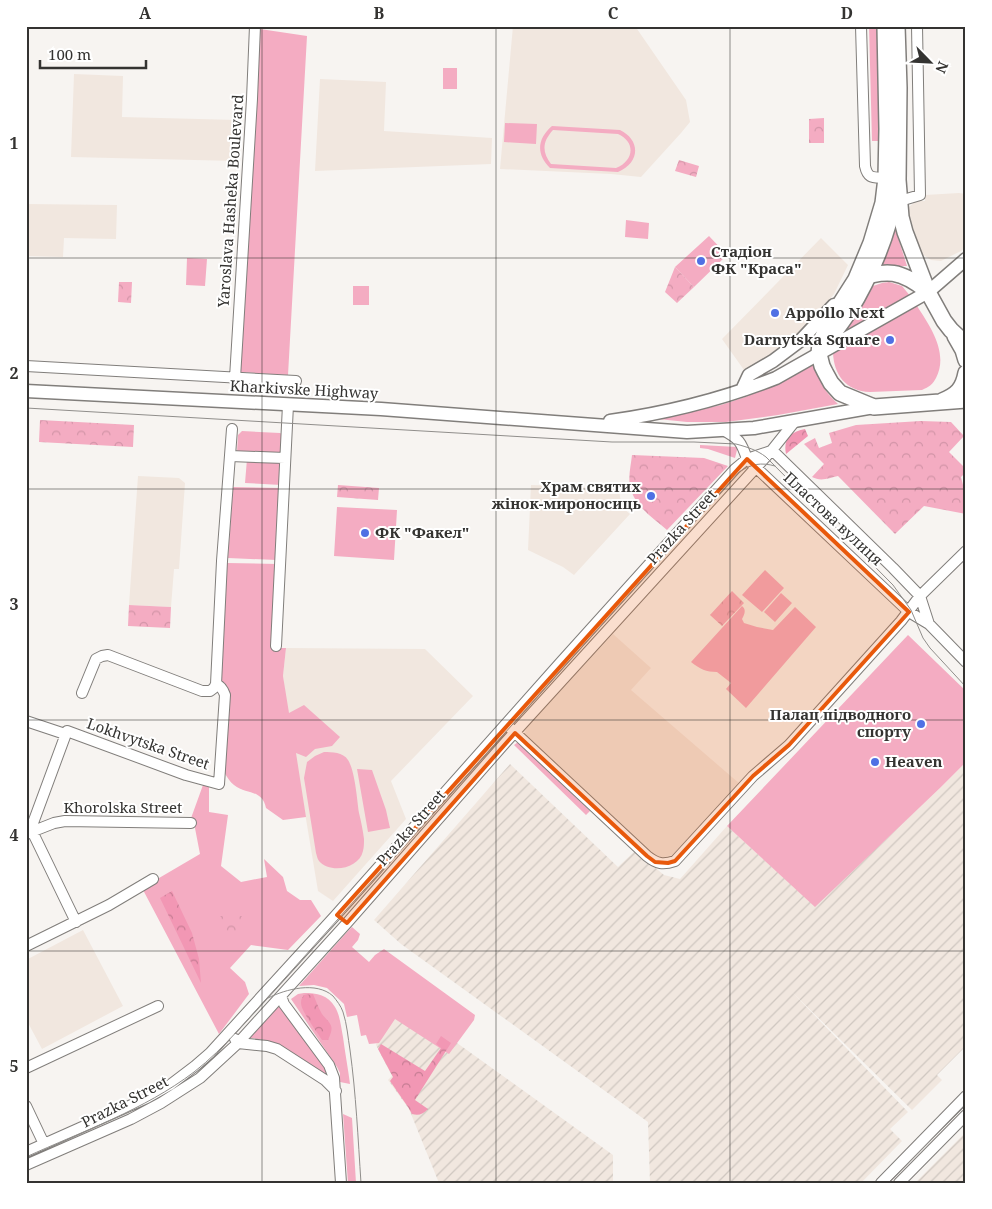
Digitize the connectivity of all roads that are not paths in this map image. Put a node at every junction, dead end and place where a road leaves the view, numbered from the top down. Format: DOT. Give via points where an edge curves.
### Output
graph roads {
  1 [pos="256,26"];
  2 [pos="861,26"];
  3 [pos="885,26"];
  4 [pos="898,26"];
  5 [pos="917,26"];
  6 [pos="892,179"];
  7 [pos="900,201"];
  8 [pos="966,259"];
  9 [pos="863,276"];
  10 [pos="928,292"];
  11 [pos="951,330"];
  12 [pos="966,344"];
  13 [pos="819,354"];
  14 [pos="966,360"];
  15 [pos="26,366"];
  16 [pos="966,373"];
  17 [pos="235,378"];
  18 [pos="296,381"];
  19 [pos="742,390"];
  20 [pos="26,392"];
  21 [pos="966,400"];
  22 [pos="941,402"];
  23 [pos="288,405"];
  24 [pos="874,407"];
  25 [pos="796,420"];
  26 [pos="580,424"];
  27 [pos="232,429"];
  28 [pos="723,430"];
  29 [pos="772,450"];
  30 [pos="230,456"];
  31 [pos="285,458"];
  32 [pos="747,459"];
  33 [pos="756,468"];
  34 [pos="966,551"];
  35 [pos="920,596"];
  36 [pos="909,612"];
  37 [pos="929,624"];
  38 [pos="276,646"];
  39 [pos="966,662"];
  40 [pos="216,684"];
  41 [pos="82,693"];
  42 [pos="26,721"];
  43 [pos="505,724"];
  44 [pos="515,732"];
  45 [pos="66,733"];
  46 [pos="191,823"];
  47 [pos="29,833"];
  48 [pos="153,879"];
  49 [pos="336,915"];
  50 [pos="76,922"];
  51 [pos="347,923"];
  52 [pos="26,946"];
  53 [pos="281,996"];
  54 [pos="158,1006"];
  55 [pos="228,1034"];
  56 [pos="238,1042"];
  57 [pos="26,1068"];
  58 [pos="336,1091"];
  59 [pos="966,1096"];
  60 [pos="26,1106"];
  61 [pos="966,1115"];
  62 [pos="44,1144"];
  63 [pos="26,1152"];
  64 [pos="26,1165"];
  65 [pos="341,1183"];
  66 [pos="881,1183"];
  67 [pos="899,1183"];
  1 -- 17 [label="street, Yaroslava Hasheka Boulevard"];
  2 -- 6 [label="street" via="866,174"];
  3 -- 6 [label="highway" via="887,129"];
  4 -- 6 [label="highway" via="899,97"];
  5 -- 7 [label="street" via="920,195"];
  6 -- 7 [label="highway"];
  6 -- 9 [label="highway" via="882,203"];
  7 -- 10 [label="highway" via="905,232"];
  8 -- 10 [label="main road, Kharkivske Highway"];
  9 -- 10 [label="highway" via="887,272 898,274 915,281"];
  9 -- 13 [label="highway" via="827,327"];
  9 -- 19 [label="main road" via="801,340 749,375"];
  10 -- 11 [label="highway"];
  10 -- 13 [label="main road, Kharkivske Highway"];
  11 -- 12 [label="highway"];
  11 -- 14 [label="highway"];
  13 -- 19 [label="main road, Kharkivske Highway" via="776,378"];
  13 -- 24 [label="highway" via="828,378 840,393"];
  15 -- 17 [label="street, Kharkivske Highway"];
  16 -- 22 [label="highway" via="957,393"];
  17 -- 18 [label="street, Kharkivske Highway"];
  19 -- 26 [label="main road, Kharkivske Highway" via="655,414"];
  20 -- 23 [label="main road, Kharkivske Highway"];
  21 -- 22 [label="highway"];
  22 -- 24 [label="highway"];
  23 -- 26 [label="main road, Kharkivske Highway"];
  23 -- 31 [label="street"];
  24 -- 25 [label="main road"];
  25 -- 28 [label="main road, Kharkivske Highway"];
  25 -- 29 [label="street, Prazka Street"];
  26 -- 28 [label="main road, Kharkivske Highway" via="687,432"];
  27 -- 30 [label="street"];
  28 -- 32 [label="street, Пластова вулиця" via="739,441"];
  29 -- 32 [label="street, Prazka Street"];
  29 -- 33 [label="street, Prazka Street"];
  29 -- 35 [label="street, Пластова вулиця"];
  30 -- 31 [label="street"];
  30 -- 40 [label="street"];
  31 -- 38 [label="street"];
  32 -- 33 [label="street, Пластова вулиця"];
  32 -- 43 [label="street, Prazka Street"];
  33 -- 36 [label="street, Пластова вулиця"];
  33 -- 44 [label="street, Prazka Street"];
  34 -- 35 [label="street"];
  35 -- 36 [label="street"];
  35 -- 37 [label="street, Пластова вулиця"];
  36 -- 37 [label="street, Пластова вулиця"];
  36 -- 44 [label="street" via="789,745 753,776 675,860 668,863 655,862 647,856"];
  37 -- 39 [label="street, Пластова вулиця"];
  40 -- 41 [label="street" via="210,691 202,691 108,655 96,658"];
  40 -- 45 [label="street, Lokhvytska Street" via="225,695 219,784 186,776"];
  42 -- 45 [label="street, Lokhvytska Street"];
  43 -- 44 [label="street"];
  43 -- 49 [label="street, Prazka Street"];
  44 -- 51 [label="street, Prazka Street"];
  45 -- 47 [label="street"];
  46 -- 47 [label="street, Khorolska Street" via="65,821"];
  47 -- 50 [label="street"];
  48 -- 50 [label="street"];
  49 -- 51 [label="street"];
  49 -- 55 [label="street, Prazka Street"];
  50 -- 52 [label="street"];
  51 -- 53 [label="street, Prazka Street"];
  53 -- 56 [label="street, Prazka Street"];
  53 -- 58 [label="street" via="329,1065"];
  54 -- 57 [label="street"];
  55 -- 56 [label="street"];
  55 -- 62 [label="street, Prazka Street" via="195,1066 162,1090"];
  56 -- 58 [label="street" via="277,1049 325,1080"];
  56 -- 64 [label="street, Prazka Street" via="200,1078 161,1104"];
  58 -- 65 [label="street"];
  59 -- 66 [label="street"];
  60 -- 62 [label="street"];
  61 -- 67 [label="street"];
  62 -- 63 [label="street, Prazka Street"];
}
